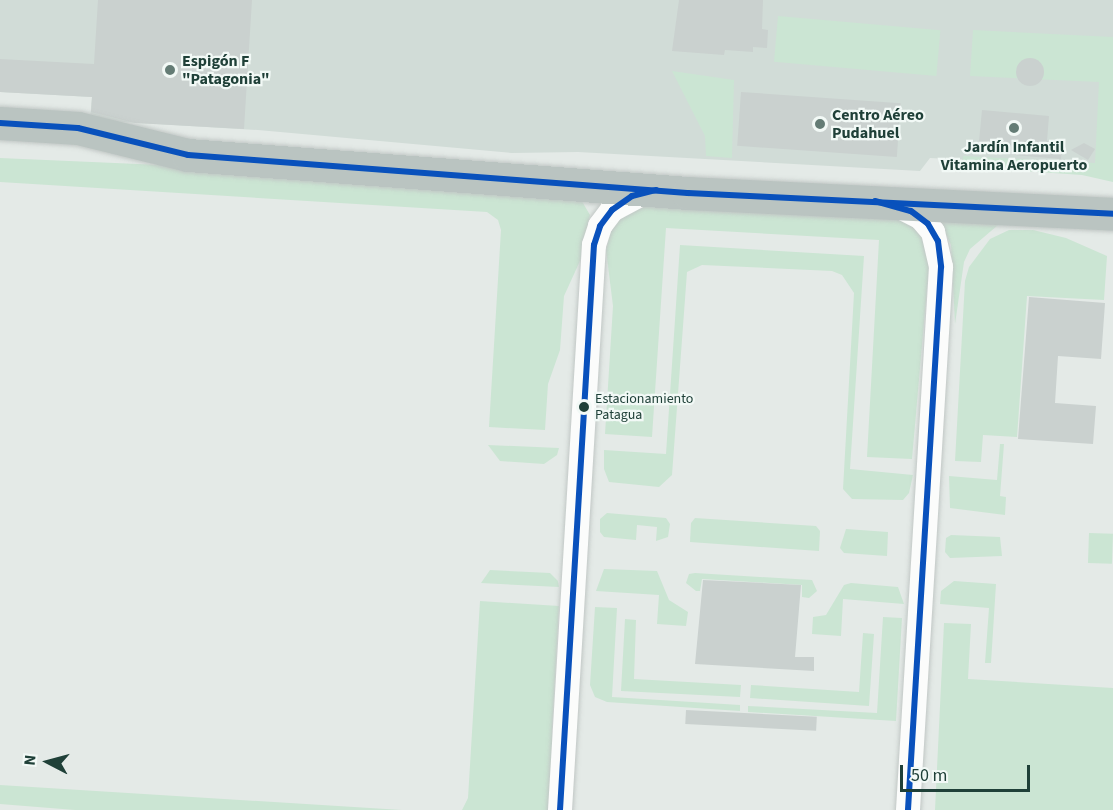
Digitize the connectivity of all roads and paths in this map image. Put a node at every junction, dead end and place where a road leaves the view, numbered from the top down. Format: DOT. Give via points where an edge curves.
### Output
graph roads {
  1 [pos="0,123"];
  2 [pos="0,141"];
  3 [pos="188,155"];
  4 [pos="656,190"];
  5 [pos="875,201"];
  6 [pos="1113,214"];
  7 [pos="560,810"];
  8 [pos="908,810"];
  1 -- 3 [label="highway" via="78,129"];
  2 -- 3 [label="highway"];
  3 -- 4 [label="highway"];
  4 -- 5 [label="highway"];
  4 -- 7 [label="street" via="632,196 612,210 600,226 594,245"];
  5 -- 6 [label="highway"];
  5 -- 8 [label="street" via="921,217 933,232 940,253 931,467"];
}
